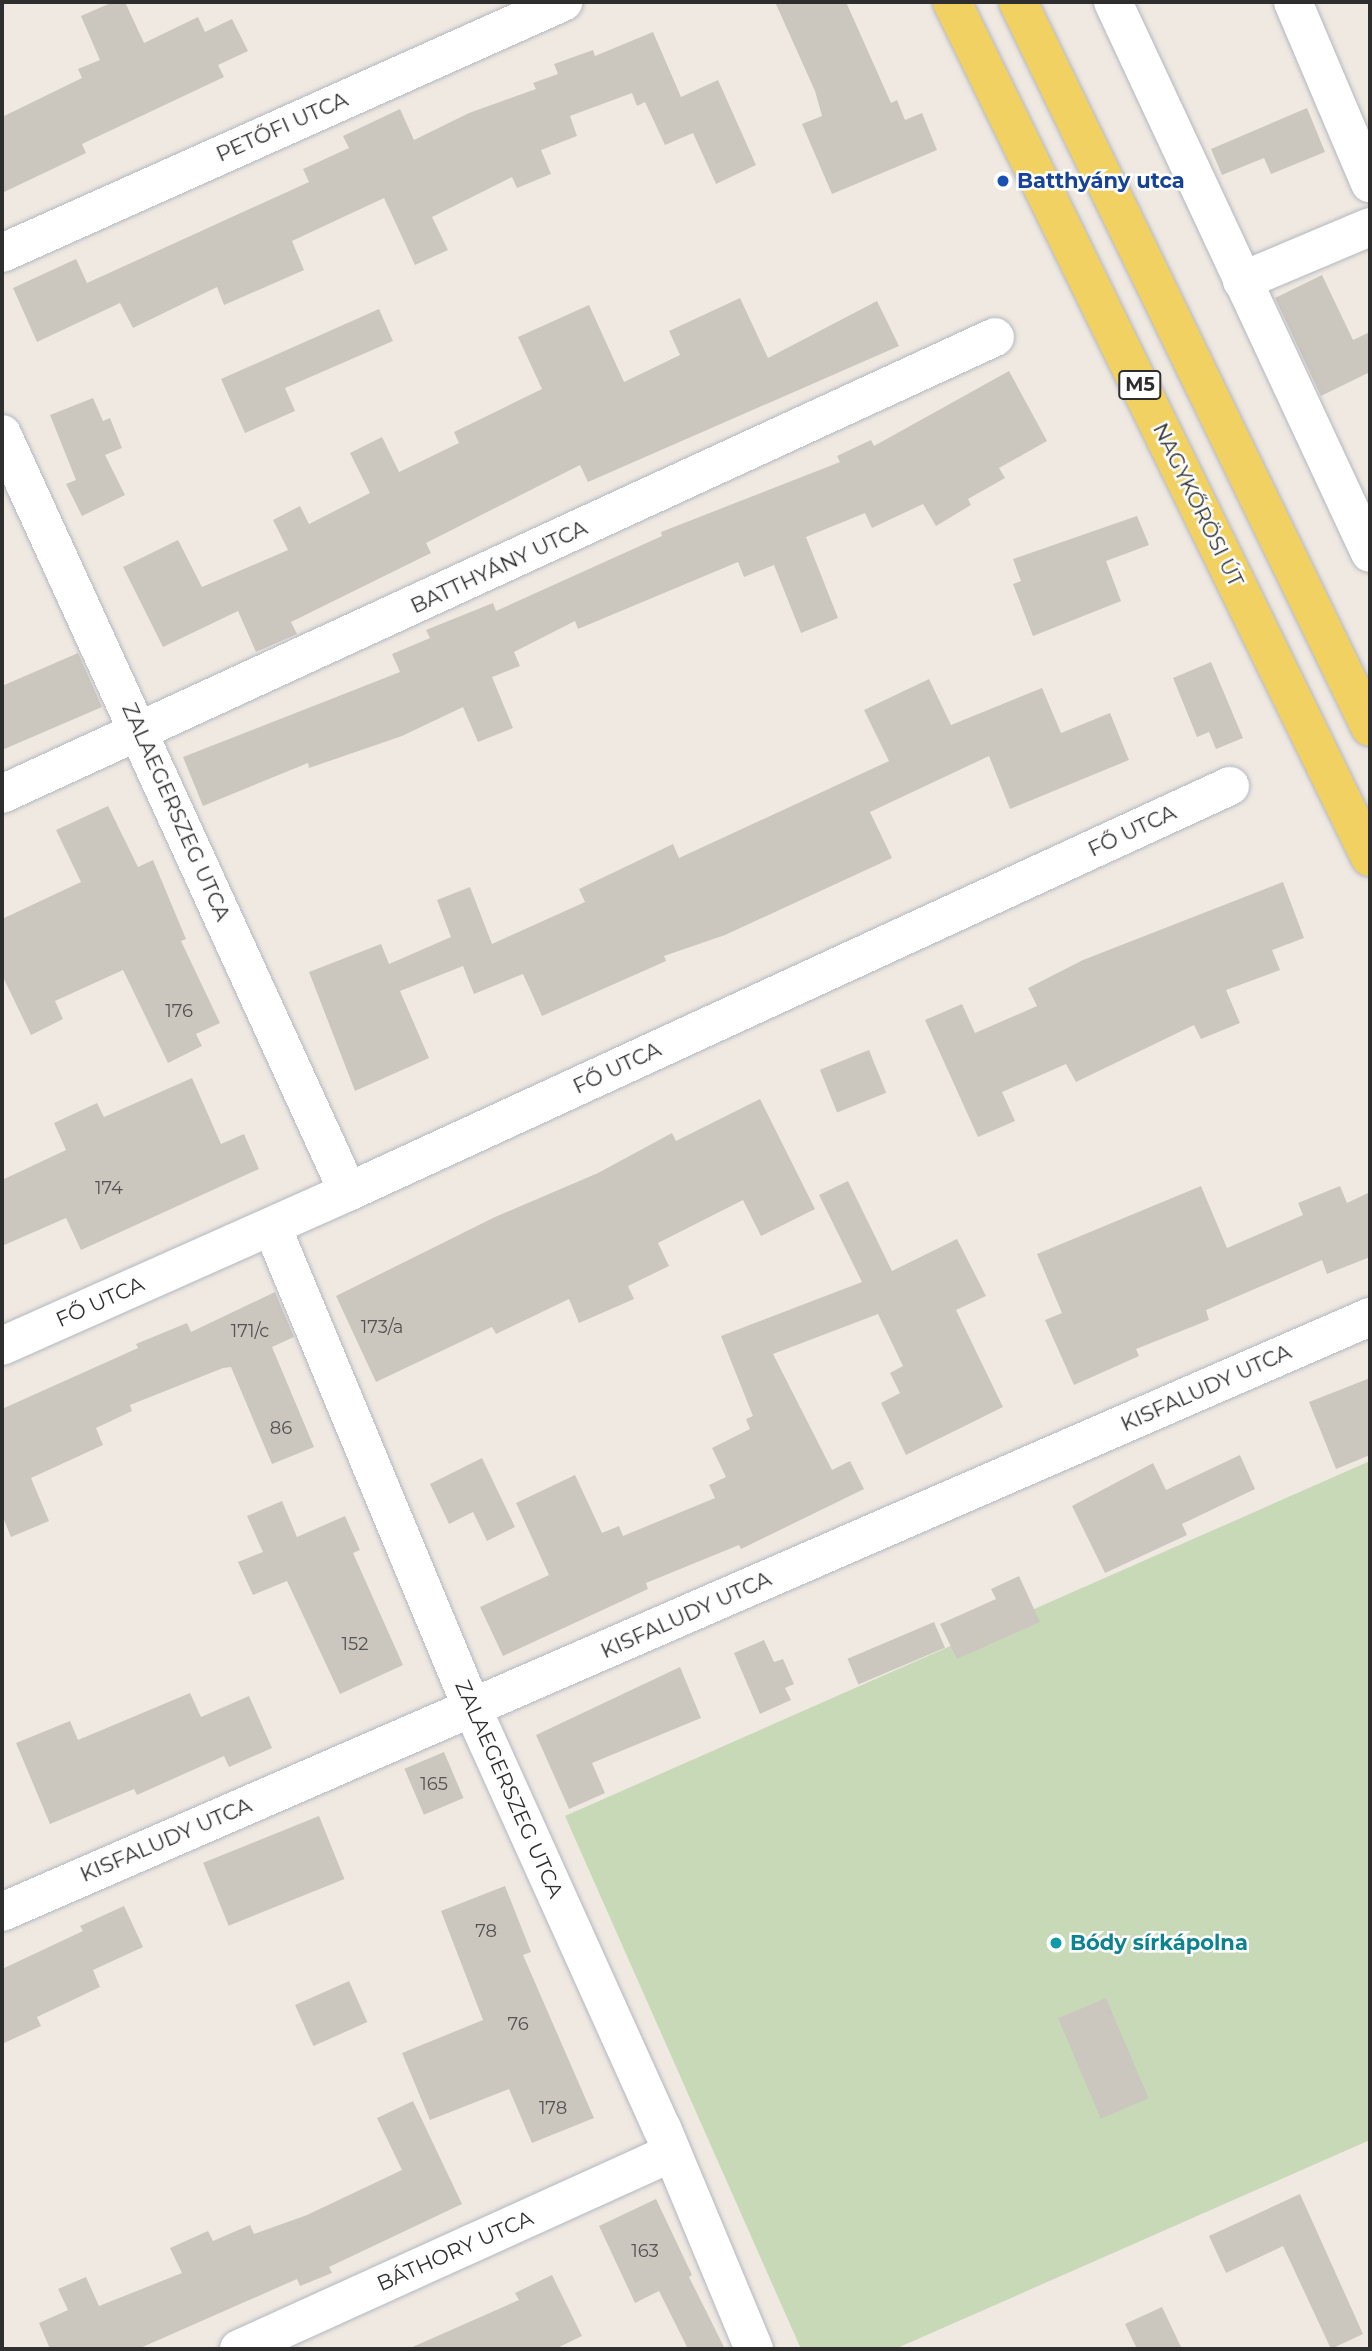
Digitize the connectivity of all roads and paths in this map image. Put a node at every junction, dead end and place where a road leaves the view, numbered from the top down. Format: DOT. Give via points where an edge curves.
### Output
graph roads {
  1 [pos="563,2"];
  2 [pos="952,2"];
  3 [pos="1018,2"];
  4 [pos="1113,2"];
  5 [pos="1293,2"];
  6 [pos="1370,183"];
  7 [pos="1370,227"];
  8 [pos="2,253"];
  9 [pos="1242,281"];
  10 [pos="995,337"];
  11 [pos="2,434"];
  12 [pos="1370,553"];
  13 [pos="1370,727"];
  14 [pos="141,733"];
  15 [pos="1230,786"];
  16 [pos="2,794"];
  17 [pos="1370,857"];
  18 [pos="348,1192"];
  19 [pos="272,1227"];
  20 [pos="1370,1317"];
  21 [pos="2,1346"];
  22 [pos="472,1708"];
  23 [pos="2,1912"];
  24 [pos="671,2153"];
  25 [pos="239,2349"];
  26 [pos="754,2349"];
  1 -- 8 [label="street, PETŐFI UTCA"];
  2 -- 17 [label="main road, NAGYKŐRÖSI ÚT / M5"];
  3 -- 13 [label="main road, M5"];
  4 -- 9 [label="street"];
  5 -- 6 [label="street"];
  7 -- 9 [label="street"];
  9 -- 12 [label="street"];
  10 -- 14 [label="street, BATTHYÁNY UTCA"];
  11 -- 14 [label="street, ZALAEGERSZEG UTCA"];
  14 -- 16 [label="street, BATTHYÁNY UTCA"];
  14 -- 18 [label="street, ZALAEGERSZEG UTCA"];
  15 -- 18 [label="street, FŐ UTCA"];
  18 -- 19 [label="street, FŐ UTCA"];
  19 -- 21 [label="street, FŐ UTCA"];
  19 -- 22 [label="street, ZALAEGERSZEG UTCA"];
  20 -- 22 [label="street, KISFALUDY UTCA"];
  22 -- 23 [label="street, KISFALUDY UTCA"];
  22 -- 24 [label="street, ZALAEGERSZEG UTCA"];
  24 -- 25 [label="street, BÁTHORY UTCA"];
  24 -- 26 [label="street, ZALAEGERSZEG UTCA"];
}
